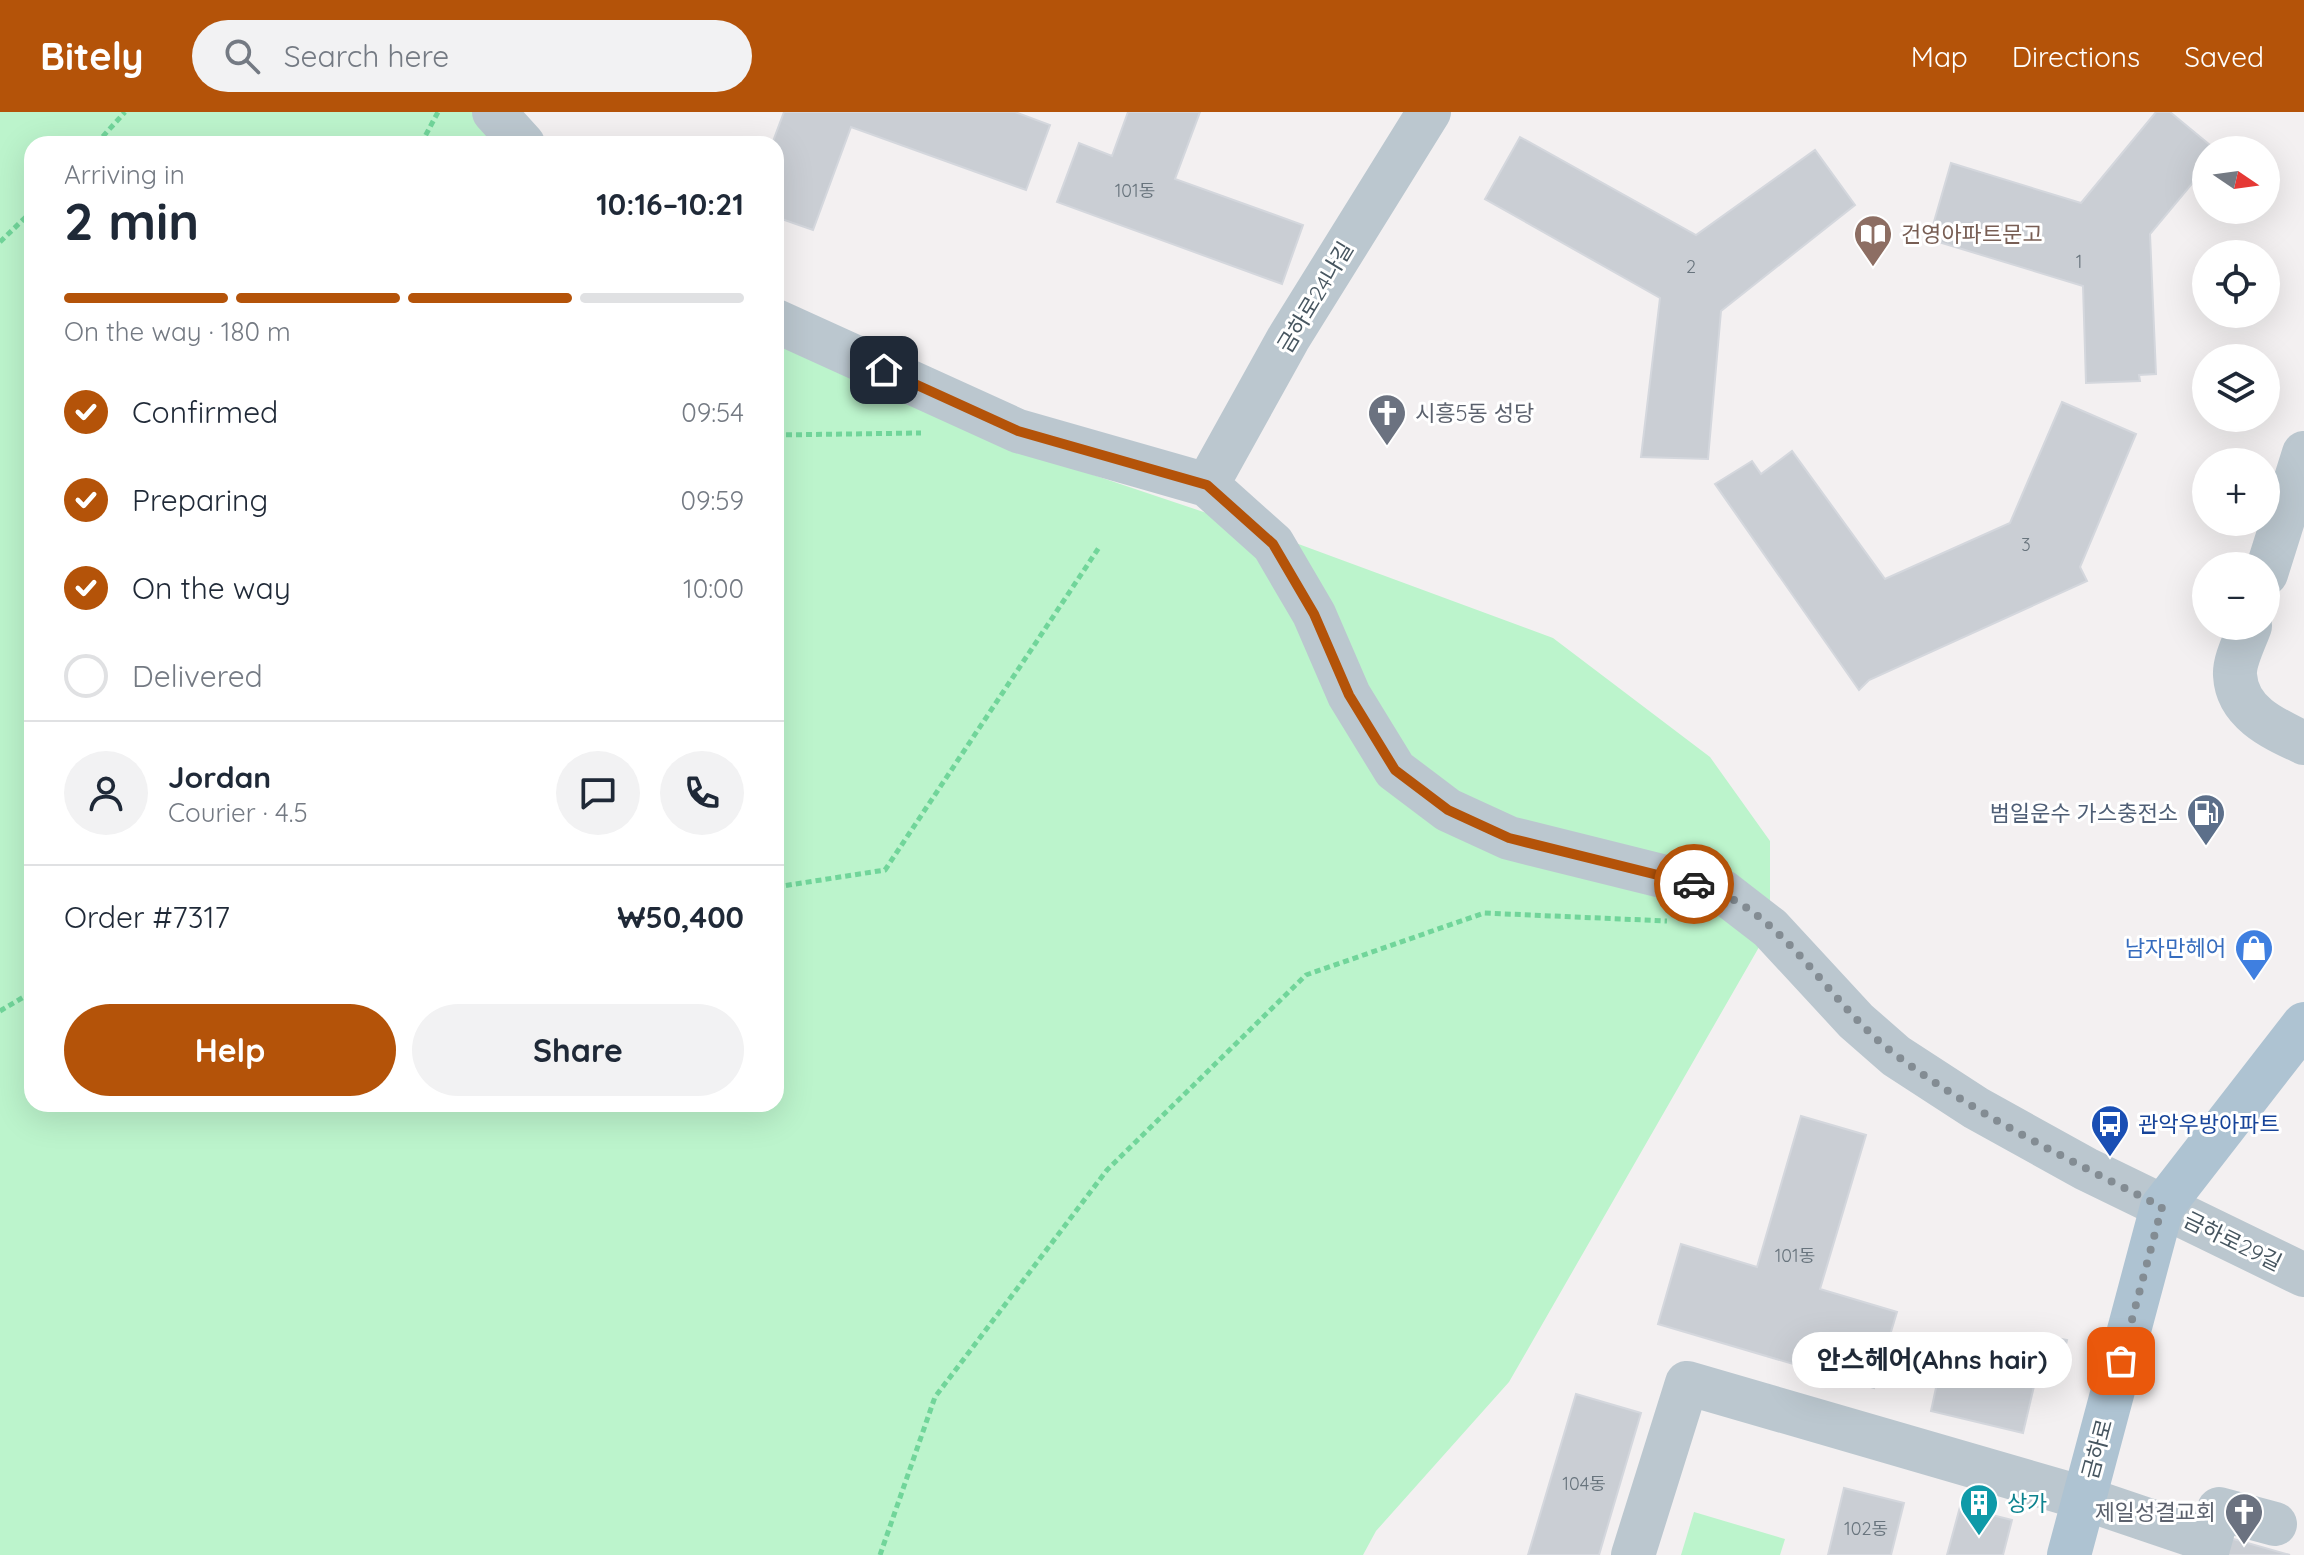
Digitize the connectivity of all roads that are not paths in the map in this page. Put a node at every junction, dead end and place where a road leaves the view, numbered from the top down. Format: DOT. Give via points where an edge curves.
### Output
graph roads {
  1 [pos="494,112"];
  2 [pos="1429,112"];
  3 [pos="516,136"];
  4 [pos="784,325"];
  5 [pos="2304,453"];
  6 [pos="1207,485"];
  7 [pos="2273,552"];
  8 [pos="2246,640"];
  9 [pos="2304,743"];
  10 [pos="2304,1024"];
  11 [pos="2162,1207"];
  12 [pos="2304,1275"];
  13 [pos="2083,1498"];
  14 [pos="2275,1524"];
  15 [pos="2208,1548"];
  16 [pos="1633,1555"];
  17 [pos="2069,1555"];
  1 -- 3 [label="street"];
  2 -- 6 [label="street, 금하로24나길" via="1288,339"];
  4 -- 6 [label="street" via="1018,431"];
  5 -- 7 [label="street"];
  6 -- 11 [label="street, 금하로29길" via="1273,544 1314,614 1349,695 1395,770 1448,810 1509,838 1722,891 1770,928 1896,1056 1976,1108"];
  8 -- 9 [label="street" via="2235,674 2243,705"];
  10 -- 11 [label="main road, 금하로"];
  11 -- 12 [label="street, 금하로29길"];
  11 -- 13 [label="main road, 금하로"];
  13 -- 15 [label="street, 금하로"];
  13 -- 16 [label="street" via="1687,1383"];
  13 -- 17 [label="main road, 금하로"];
  14 -- 15 [label="street" via="2219,1509"];
}
